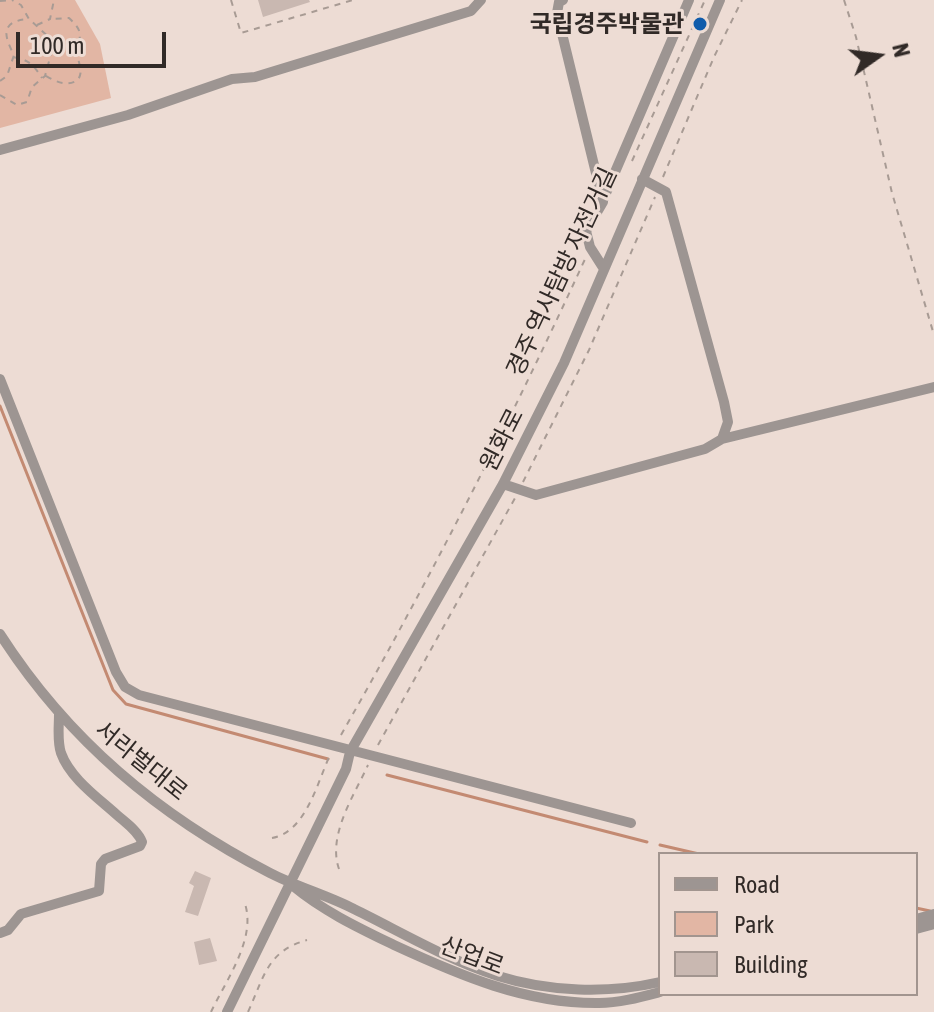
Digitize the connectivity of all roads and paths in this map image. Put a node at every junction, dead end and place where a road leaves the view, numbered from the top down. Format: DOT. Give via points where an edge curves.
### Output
graph roads {
  1 [pos="11,0"];
  2 [pos="54,0"];
  3 [pos="231,0"];
  4 [pos="353,0"];
  5 [pos="481,0"];
  6 [pos="563,0"];
  7 [pos="689,0"];
  8 [pos="705,0"];
  9 [pos="720,0"];
  10 [pos="844,0"];
  11 [pos="0,1"];
  12 [pos="29,19"];
  13 [pos="50,19"];
  14 [pos="36,26"];
  15 [pos="13,57"];
  16 [pos="44,77"];
  17 [pos="0,81"];
  18 [pos="0,95"];
  19 [pos="0,150"];
  20 [pos="628,169"];
  21 [pos="642,179"];
  22 [pos="603,202"];
  23 [pos="590,247"];
  24 [pos="604,269"];
  25 [pos="934,335"];
  26 [pos="0,379"];
  27 [pos="934,387"];
  28 [pos="722,439"];
  29 [pos="503,484"];
  30 [pos="0,634"];
  31 [pos="59,714"];
  32 [pos="334,747"];
  33 [pos="350,752"];
  34 [pos="631,823"];
  35 [pos="272,838"];
  36 [pos="289,882"];
  37 [pos="244,901"];
  38 [pos="0,933"];
  39 [pos="307,940"];
  40 [pos="658,982"];
  41 [pos="658,992"];
  42 [pos="211,1012"];
  43 [pos="227,1012"];
  44 [pos="248,1012"];
  1 -- 11 [label="path"];
  1 -- 12 [label="path"];
  2 -- 13 [label="path"];
  3 -- 4 [label="path" via="241,33"];
  5 -- 19 [label="street" via="471,11"];
  6 -- 22 [label="street" via="557,13"];
  7 -- 22 [label="street"];
  8 -- 20 [label="path, 경주 역사탐방 자전거길"];
  9 -- 21 [label="street, 원화로"];
  10 -- 25 [label="path"];
  12 -- 14 [label="path"];
  12 -- 15 [label="path" via="7,27"];
  13 -- 14 [label="path"];
  13 -- 16 [label="path" via="69,18 77,26 82,68 72,84"];
  14 -- 16 [label="path" via="52,40"];
  15 -- 16 [label="path" via="28,60"];
  15 -- 17 [label="path"];
  16 -- 18 [label="path" via="22,105"];
  21 -- 24 [label="street, 원화로"];
  21 -- 28 [label="street" via="666,192 724,402 728,422"];
  22 -- 23 [label="street" via="586,231"];
  23 -- 24 [label="street"];
  23 -- 32 [label="path, 경주 역사탐방 자전거길" via="489,462"];
  24 -- 29 [label="street, 원화로"];
  26 -- 32 [label="street" via="125,687"];
  27 -- 28 [label="street"];
  28 -- 29 [label="street" via="705,449 536,495"];
  29 -- 33 [label="street, 원화로"];
  30 -- 31 [label="street, 서라벌대로"];
  31 -- 36 [label="street, 서라벌대로" via="121,776 188,824"];
  31 -- 38 [label="street" via="59,742 67,763 142,842 105,859 99,891 21,914"];
  32 -- 33 [label="street"];
  32 -- 35 [label="path, 경주 역사탐방 자전거길" via="298,823 283,837"];
  33 -- 34 [label="street"];
  33 -- 36 [label="street, 원화로"];
  36 -- 40 [label="street, 산업로" via="497,976 539,986 599,990"];
  36 -- 41 [label="street, 산업로" via="314,904 380,938 513,993 601,1003"];
  36 -- 43 [label="street"];
  37 -- 42 [label="path" via="247,932"];
  39 -- 44 [label="path" via="278,952"];
}
